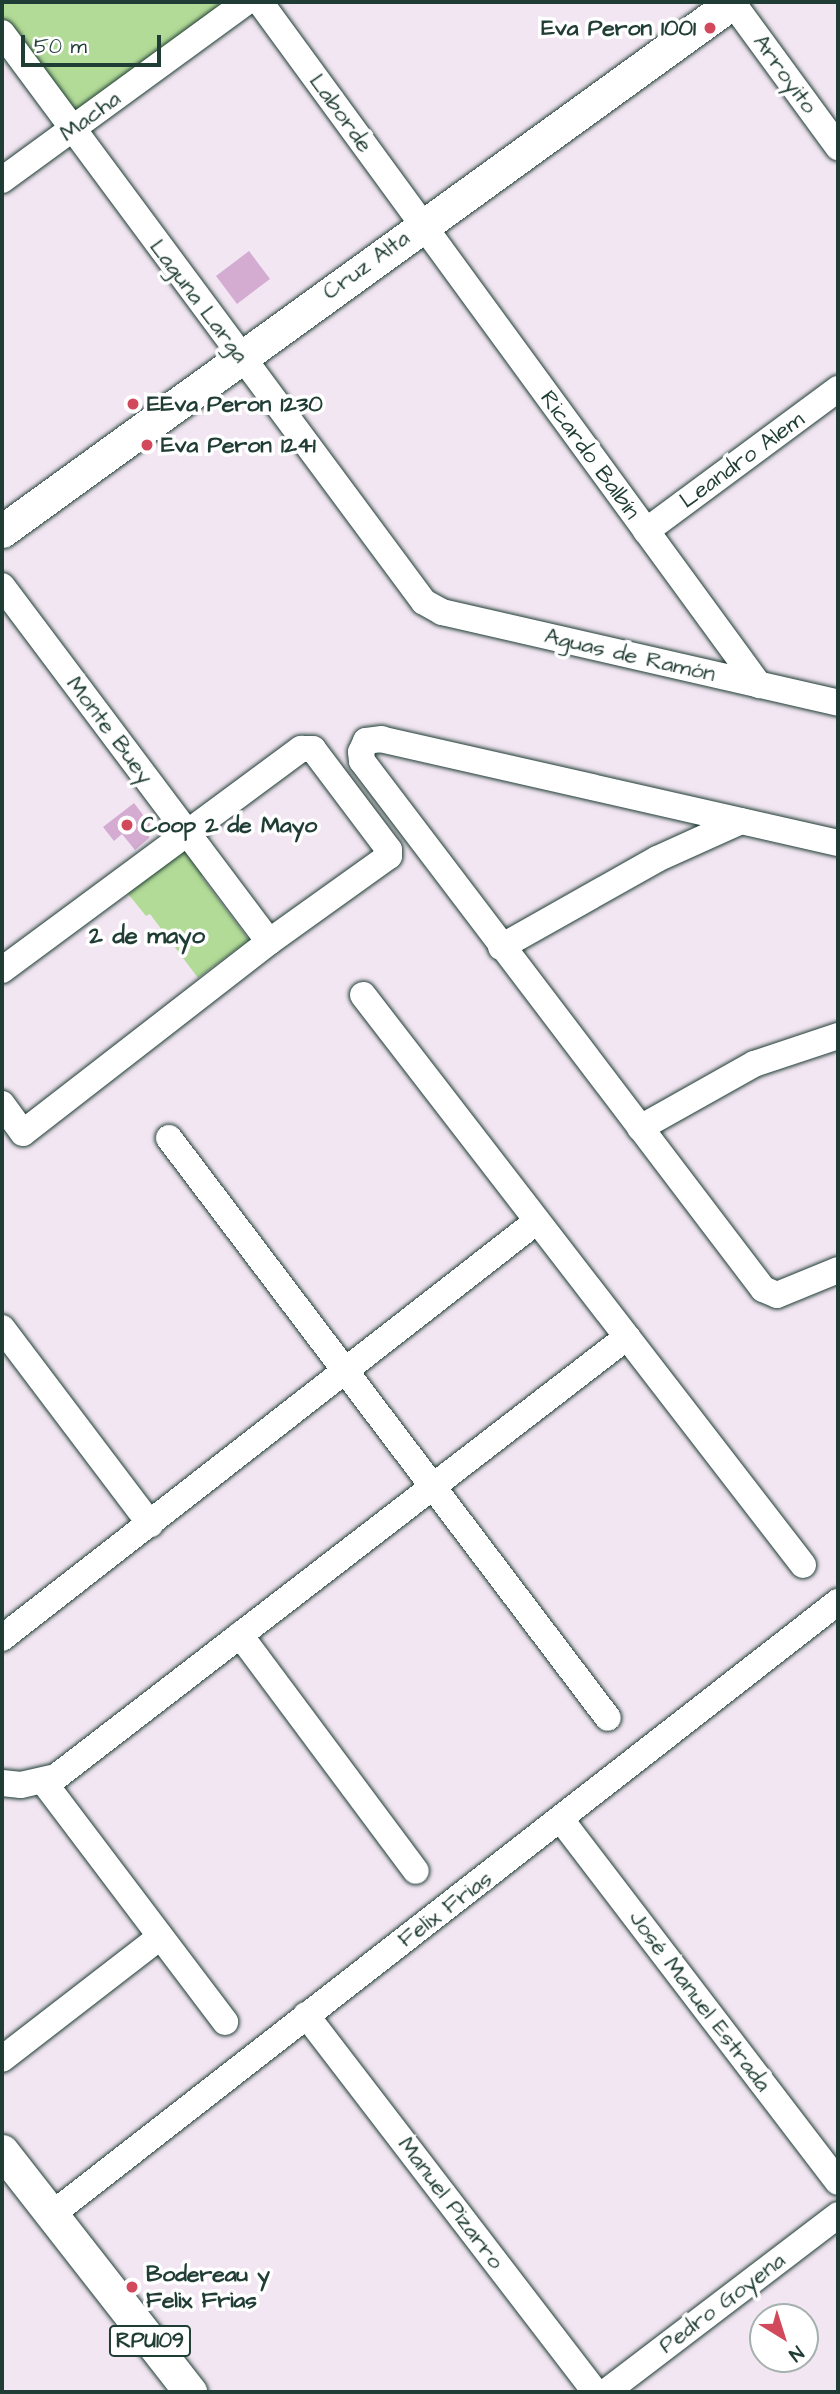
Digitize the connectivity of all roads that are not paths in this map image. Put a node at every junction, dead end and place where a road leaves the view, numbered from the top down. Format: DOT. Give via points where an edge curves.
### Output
graph roads {
  1 [pos="246,2"];
  2 [pos="260,2"];
  3 [pos="733,2"];
  4 [pos="2,33"];
  5 [pos="72,129"];
  6 [pos="838,147"];
  7 [pos="2,180"];
  8 [pos="422,224"];
  9 [pos="240,356"];
  10 [pos="838,389"];
  11 [pos="2,531"];
  12 [pos="646,531"];
  13 [pos="2,586"];
  14 [pos="424,601"];
  15 [pos="759,685"];
  16 [pos="838,703"];
  17 [pos="741,821"];
  18 [pos="187,832"];
  19 [pos="838,843"];
  20 [pos="269,942"];
  21 [pos="501,947"];
  22 [pos="2,971"];
  23 [pos="363,995"];
  24 [pos="838,1036"];
  25 [pos="2,1104"];
  26 [pos="640,1128"];
  27 [pos="169,1138"];
  28 [pos="537,1221"];
  29 [pos="838,1269"];
  30 [pos="2,1328"];
  31 [pos="627,1337"];
  32 [pos="345,1372"];
  33 [pos="431,1485"];
  34 [pos="150,1524"];
  35 [pos="803,1565"];
  36 [pos="838,1602"];
  37 [pos="240,1635"];
  38 [pos="2,1638"];
  39 [pos="608,1718"];
  40 [pos="43,1781"];
  41 [pos="2,1783"];
  42 [pos="562,1821"];
  43 [pos="416,1871"];
  44 [pos="160,1937"];
  45 [pos="306,2015"];
  46 [pos="225,2022"];
  47 [pos="2,2059"];
  48 [pos="2,2151"];
  49 [pos="838,2182"];
  50 [pos="51,2215"];
  51 [pos="838,2215"];
  52 [pos="190,2392"];
  53 [pos="595,2392"];
  54 [pos="606,2392"];
  1 -- 5 [label="street, Macha"];
  2 -- 8 [label="street, Laborde"];
  3 -- 6 [label="street, Arroyito"];
  3 -- 8 [label="main road, Cruz Alta"];
  4 -- 5 [label="street, Laguna Larga"];
  5 -- 7 [label="street, Macha"];
  5 -- 9 [label="street, Laguna Larga"];
  8 -- 9 [label="main road, Cruz Alta"];
  8 -- 12 [label="street, Ricardo Balbín"];
  9 -- 11 [label="main road, Cruz Alta"];
  9 -- 14 [label="street, Laguna Larga"];
  10 -- 12 [label="street, Leandro Alem"];
  12 -- 15 [label="street, Ricardo Balbín"];
  13 -- 18 [label="street, Monte Buey"];
  14 -- 15 [label="street, Aguas de Ramón" via="442,612"];
  15 -- 16 [label="street, Aguas de Ramón"];
  17 -- 19 [label="street"];
  17 -- 21 [label="street" via="657,859"];
  17 -- 21 [label="street" via="382,739 366,741 362,761"];
  18 -- 20 [label="street, Monte Buey"];
  18 -- 20 [label="street" via="301,749 313,749 389,850 389,856"];
  18 -- 22 [label="street"];
  20 -- 25 [label="street" via="23,1133"];
  21 -- 26 [label="street"];
  23 -- 28 [label="street"];
  24 -- 26 [label="street" via="754,1064"];
  26 -- 29 [label="street" via="762,1289 777,1295"];
  27 -- 32 [label="street"];
  28 -- 31 [label="street"];
  28 -- 32 [label="street"];
  30 -- 34 [label="street"];
  31 -- 33 [label="street"];
  31 -- 35 [label="street"];
  32 -- 33 [label="street"];
  32 -- 34 [label="street"];
  33 -- 37 [label="street"];
  33 -- 39 [label="street"];
  34 -- 38 [label="street"];
  36 -- 42 [label="street, Felix Frias"];
  37 -- 40 [label="street" via="56,1777"];
  37 -- 43 [label="street"];
  40 -- 41 [label="street"];
  40 -- 44 [label="street"];
  42 -- 45 [label="street, Felix Frias"];
  42 -- 49 [label="street, José Manuel Estrada"];
  44 -- 46 [label="street"];
  44 -- 47 [label="street"];
  45 -- 50 [label="street, Felix Frias"];
  45 -- 53 [label="street, Manuel Pizarro"];
  48 -- 50 [label="main road, RPU109"];
  50 -- 52 [label="main road, RPU109"];
  51 -- 54 [label="street, Pedro Goyena"];
}
